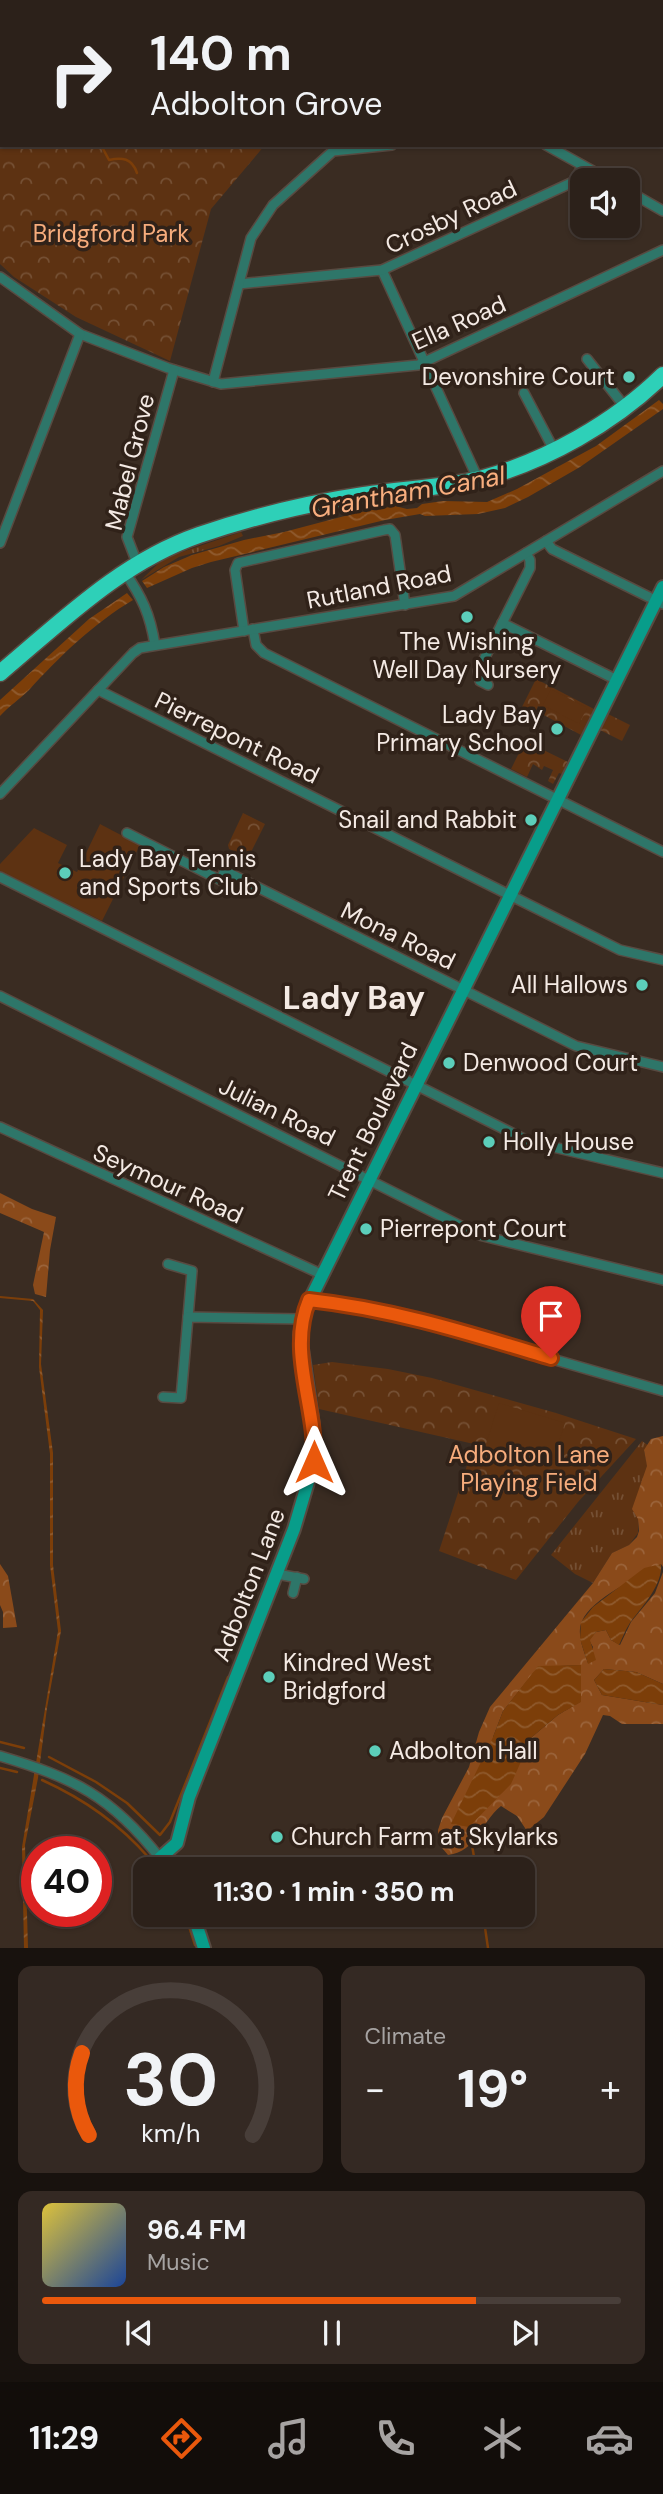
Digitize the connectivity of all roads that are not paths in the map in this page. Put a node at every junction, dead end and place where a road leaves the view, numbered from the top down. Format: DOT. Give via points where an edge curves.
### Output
graph roads {
  1 [pos="372,147"];
  2 [pos="550,147"];
  3 [pos="583,166"];
  4 [pos="587,168"];
  5 [pos="640,198"];
  6 [pos="663,211"];
  7 [pos="663,250"];
  8 [pos="382,270"];
  9 [pos="0,277"];
  10 [pos="239,284"];
  11 [pos="79,334"];
  12 [pos="587,359"];
  13 [pos="425,363"];
  14 [pos="174,370"];
  15 [pos="661,378"];
  16 [pos="213,382"];
  17 [pos="524,393"];
  18 [pos="625,407"];
  19 [pos="554,450"];
  20 [pos="663,471"];
  21 [pos="478,479"];
  22 [pos="546,541"];
  23 [pos="0,543"];
  24 [pos="526,553"];
  25 [pos="131,567"];
  26 [pos="663,586"];
  27 [pos="659,602"];
  28 [pos="405,605"];
  29 [pos="502,623"];
  30 [pos="249,630"];
  31 [pos="155,645"];
  32 [pos="0,673"];
  33 [pos="617,680"];
  34 [pos="488,685"];
  35 [pos="98,690"];
  36 [pos="0,794"];
  37 [pos="557,799"];
  38 [pos="127,833"];
  39 [pos="663,852"];
  40 [pos="0,877"];
  41 [pos="510,895"];
  42 [pos="663,960"];
  43 [pos="463,989"];
  44 [pos="0,996"];
  45 [pos="663,1067"];
  46 [pos="415,1084"];
  47 [pos="0,1127"];
  48 [pos="663,1173"];
  49 [pos="368,1180"];
  50 [pos="168,1264"];
  51 [pos="321,1274"];
  52 [pos="663,1280"];
  53 [pos="309,1300"];
  54 [pos="188,1317"];
  55 [pos="303,1319"];
  56 [pos="663,1391"];
  57 [pos="163,1397"];
  58 [pos="277,1574"];
  59 [pos="293,1593"];
  60 [pos="0,1756"];
  61 [pos="160,1857"];
  62 [pos="197,1927"];
  63 [pos="204,1948"];
  1 -- 10 [label="street" via="333,151 273,205 251,238"];
  2 -- 3 [label="street"];
  3 -- 4 [label="street"];
  3 -- 8 [label="street, Crosby Road" via="573,182"];
  5 -- 6 [label="street"];
  7 -- 13 [label="street, Ella Road"];
  8 -- 10 [label="street, Crosby Road"];
  8 -- 13 [label="street"];
  9 -- 11 [label="street, Ella Road"];
  10 -- 16 [label="street"];
  11 -- 14 [label="street, Ella Road"];
  11 -- 23 [label="street"];
  12 -- 18 [label="street"];
  13 -- 16 [label="street, Ella Road"];
  13 -- 21 [label="street"];
  14 -- 16 [label="street, Ella Road"];
  14 -- 25 [label="street, Mabel Grove" via="128,531"];
  15 -- 18 [label="highway"];
  17 -- 19 [label="street"];
  18 -- 19 [label="highway"];
  19 -- 21 [label="highway"];
  20 -- 22 [label="street, Rutland Road"];
  21 -- 25 [label="highway" via="360,496 251,520 198,535"];
  22 -- 24 [label="street, Rutland Road"];
  22 -- 27 [label="street" via="551,549"];
  24 -- 28 [label="street, Rutland Road" via="454,596"];
  24 -- 29 [label="street" via="530,568"];
  25 -- 31 [label="street" via="149,613"];
  25 -- 32 [label="highway"];
  26 -- 27 [label="street, Trent Boulevard"];
  27 -- 33 [label="street, Trent Boulevard"];
  28 -- 30 [label="street, Rutland Road"];
  28 -- 30 [label="street" via="390,529 238,563 235,570"];
  29 -- 33 [label="street"];
  29 -- 34 [label="street" via="478,671 480,681"];
  30 -- 31 [label="street, Rutland Road"];
  30 -- 37 [label="street" via="264,653"];
  31 -- 35 [label="street, Rutland Road" via="133,653"];
  33 -- 37 [label="street, Trent Boulevard"];
  35 -- 36 [label="street, Rutland Road"];
  35 -- 41 [label="street, Pierrepont Road"];
  37 -- 39 [label="street"];
  37 -- 41 [label="street, Trent Boulevard"];
  38 -- 43 [label="street, Mona Road" via="220,880 225,871"];
  40 -- 46 [label="street"];
  41 -- 42 [label="street, Pierrepont Road" via="620,950"];
  41 -- 43 [label="street, Trent Boulevard"];
  43 -- 45 [label="street, Mona Road" via="576,1046"];
  43 -- 46 [label="street, Trent Boulevard"];
  44 -- 49 [label="street, Julian Road"];
  46 -- 48 [label="street" via="528,1141"];
  46 -- 49 [label="street, Trent Boulevard"];
  47 -- 51 [label="street, Seymour Road"];
  49 -- 51 [label="street, Trent Boulevard"];
  49 -- 52 [label="street, Julian Road" via="480,1235"];
  50 -- 54 [label="street" via="192,1270"];
  51 -- 53 [label="street, Trent Boulevard"];
  53 -- 55 [label="street, Adbolton Lane"];
  53 -- 56 [label="street" via="396,1314"];
  54 -- 55 [label="street"];
  54 -- 57 [label="street" via="181,1398"];
  55 -- 58 [label="street, Adbolton Lane" via="302,1355 314,1462"];
  58 -- 59 [label="street" via="300,1578"];
  58 -- 61 [label="street, Adbolton Lane" via="189,1797 177,1843"];
  60 -- 61 [label="street" via="42,1768 100,1798 132,1824"];
  62 -- 63 [label="street"];
}
